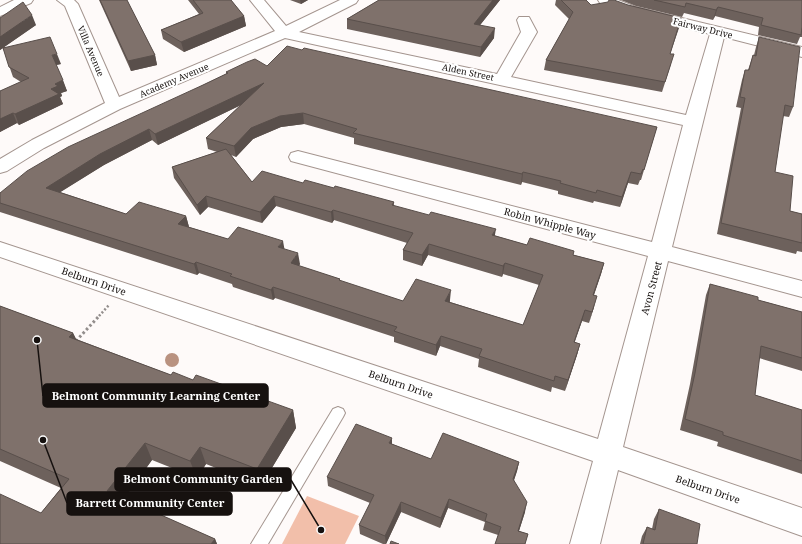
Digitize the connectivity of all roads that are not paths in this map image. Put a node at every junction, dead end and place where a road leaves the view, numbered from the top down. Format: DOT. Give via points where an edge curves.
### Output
graph roads {
  1 [pos="26,0"];
  2 [pos="64,0"];
  3 [pos="257,0"];
  4 [pos="351,0"];
  5 [pos="605,0"];
  6 [pos="0,12"];
  7 [pos="524,20"];
  8 [pos="718,32"];
  9 [pos="284,33"];
  10 [pos="802,52"];
  11 [pos="502,79"];
  12 [pos="114,105"];
  13 [pos="694,122"];
  14 [pos="298,157"];
  15 [pos="0,167"];
  16 [pos="0,249"];
  17 [pos="661,251"];
  18 [pos="802,289"];
  19 [pos="338,413"];
  20 [pos="608,454"];
  21 [pos="802,522"];
  22 [pos="259,544"];
  23 [pos="585,544"];
  1 -- 6 [label="street"];
  2 -- 12 [label="street, Villa Avenue" via="71,4"];
  3 -- 9 [label="street"];
  4 -- 9 [label="street, Academy Avenue"];
  5 -- 8 [label="street, Fairway Drive" via="631,10"];
  7 -- 11 [label="street" via="529,32"];
  8 -- 10 [label="street, Fairway Drive"];
  8 -- 13 [label="street, Avon Street"];
  9 -- 11 [label="street, Alden Street"];
  9 -- 12 [label="street, Academy Avenue"];
  11 -- 13 [label="street, Alden Street"];
  12 -- 15 [label="street, Academy Avenue" via="38,144"];
  13 -- 17 [label="street, Avon Street"];
  14 -- 17 [label="street, Robin Whipple Way"];
  16 -- 20 [label="street, Belburn Drive"];
  17 -- 18 [label="street, Robin Whipple Way"];
  17 -- 20 [label="street, Avon Street"];
  19 -- 22 [label="lane"];
  20 -- 21 [label="street, Belburn Drive"];
  20 -- 23 [label="street, Avon Street"];
}
